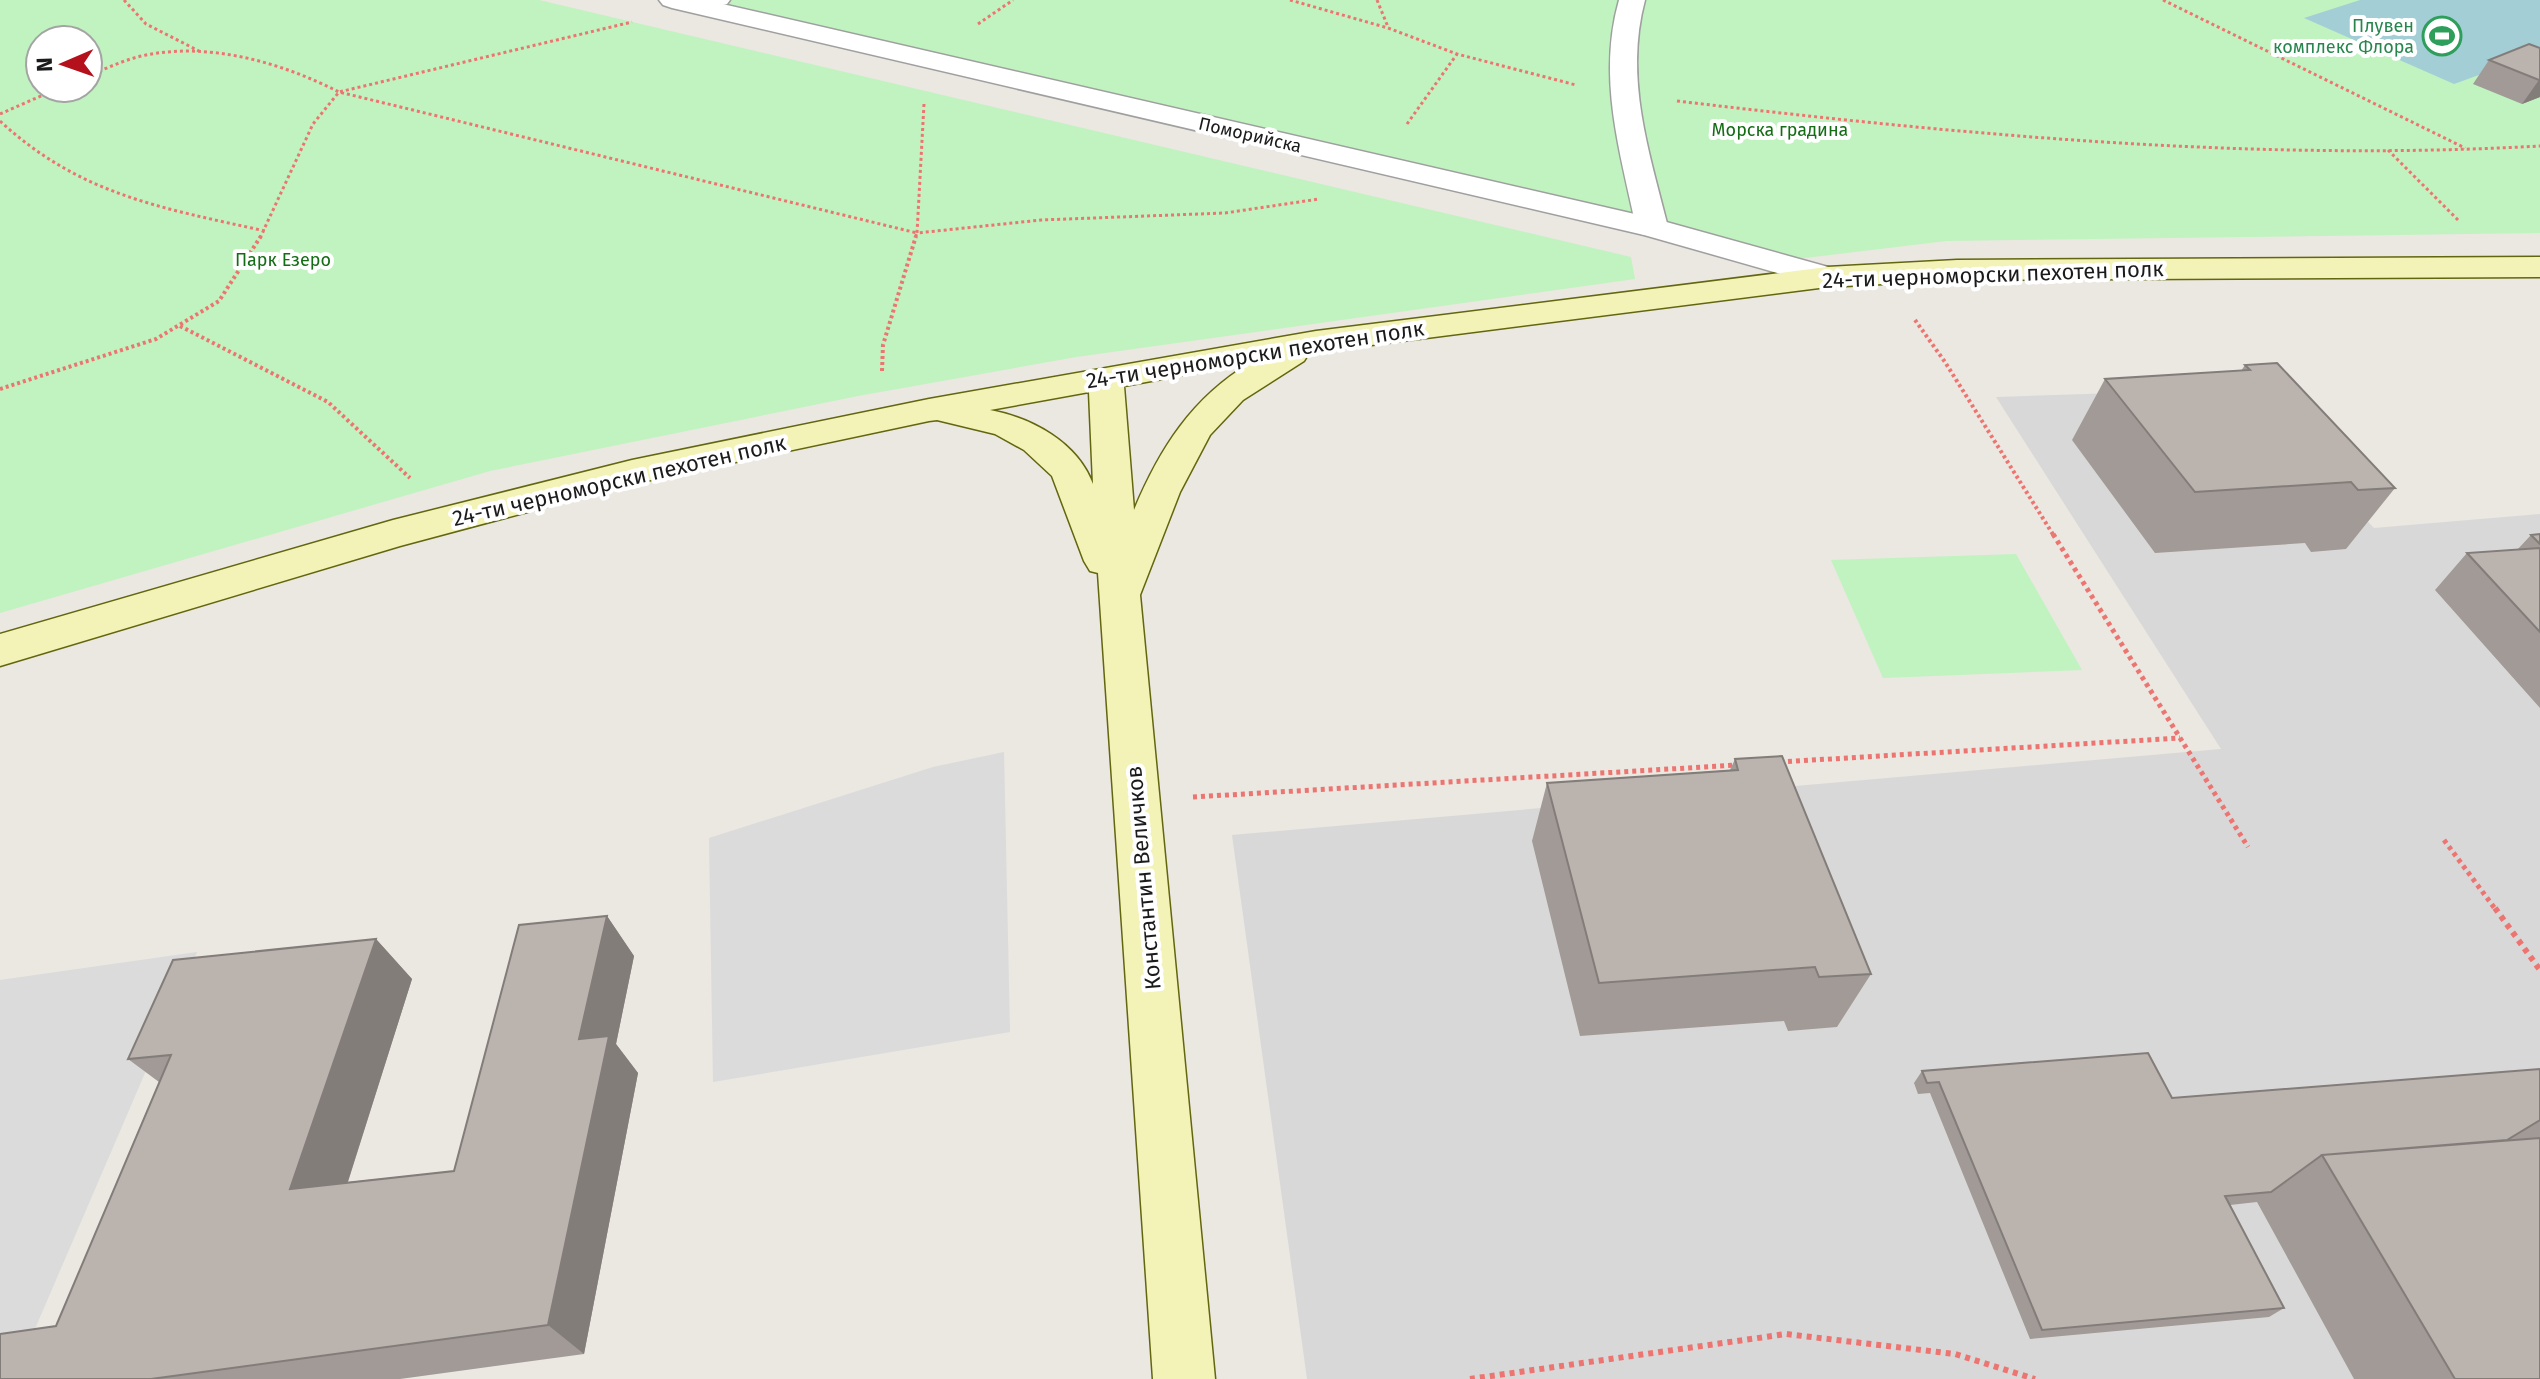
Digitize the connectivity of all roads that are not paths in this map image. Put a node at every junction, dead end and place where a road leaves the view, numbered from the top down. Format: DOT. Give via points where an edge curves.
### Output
graph roads {
  1 [pos="1632,0"];
  2 [pos="697,2"];
  3 [pos="1652,227"];
  4 [pos="2540,267"];
  5 [pos="1827,277"];
  6 [pos="1316,341"];
  7 [pos="1106,377"];
  8 [pos="929,410"];
  9 [pos="1120,602"];
  10 [pos="0,650"];
  11 [pos="1184,1379"];
  1 -- 3 [label="street" via="1622,50 1624,95"];
  2 -- 3 [label="street, Поморийска"];
  3 -- 5 [label="street, Поморийска"];
  4 -- 5 [label="main road, 24-ти черноморски пехотен полк" via="1957,270"];
  5 -- 6 [label="main road, 24-ти черноморски пехотен полк"];
  6 -- 7 [label="main road, 24-ти черноморски пехотен полк"];
  6 -- 9 [label="main road" via="1248,379 1210,410 1179,456 1151,514"];
  7 -- 8 [label="main road, 24-ти черноморски пехотен полк"];
  7 -- 9 [label="main road, Константин Величков"];
  8 -- 9 [label="main road" via="1006,425 1037,442 1069,470"];
  8 -- 10 [label="main road, 24-ти черноморски пехотен полк" via="632,472"];
  9 -- 11 [label="main road, Константин Величков"];
}
